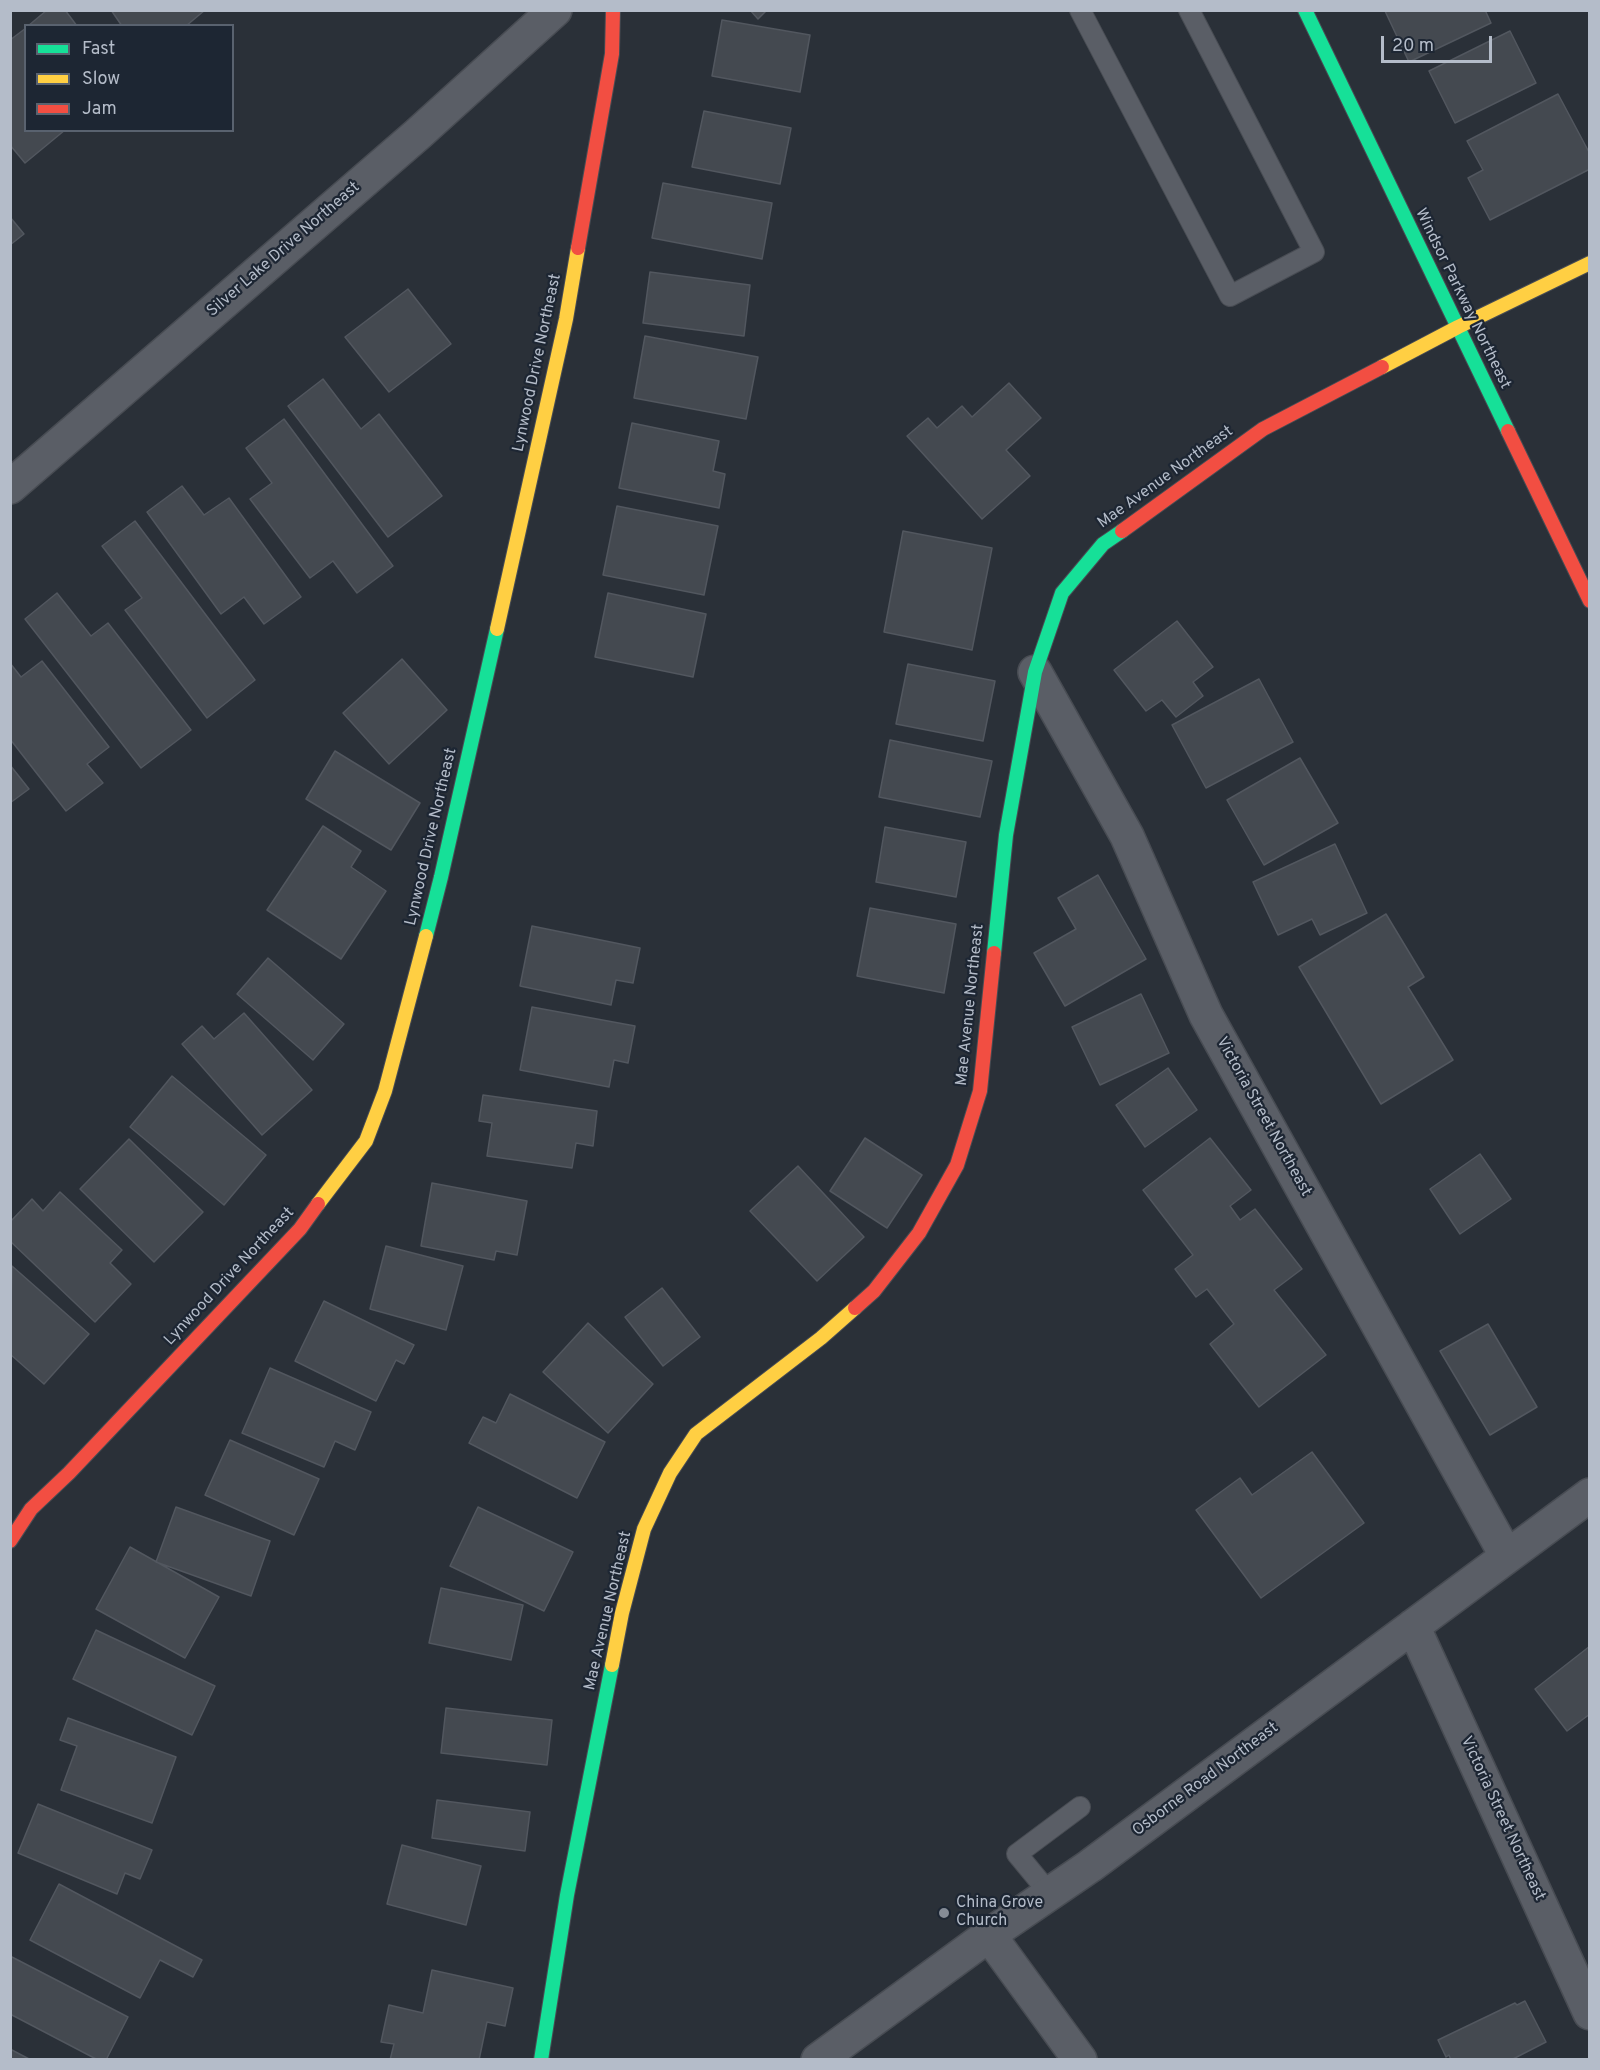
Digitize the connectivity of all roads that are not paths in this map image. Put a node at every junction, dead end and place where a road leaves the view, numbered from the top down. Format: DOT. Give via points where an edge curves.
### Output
graph roads {
  1 [pos="555,10"];
  2 [pos="613,10"];
  3 [pos="1080,10"];
  4 [pos="1189,10"];
  5 [pos="1305,10"];
  6 [pos="1590,263"];
  7 [pos="1458,327"];
  8 [pos="10,487"];
  9 [pos="1590,601"];
  10 [pos="1035,672"];
  11 [pos="1590,1495"];
  12 [pos="10,1541"];
  13 [pos="1506,1555"];
  14 [pos="1413,1626"];
  15 [pos="1080,1807"];
  16 [pos="1050,1894"];
  17 [pos="990,1935"];
  18 [pos="1590,2013"];
  19 [pos="541,2060"];
  20 [pos="818,2060"];
  21 [pos="1080,2060"];
  1 -- 8 [label="street, Silver Lake Drive Northeast" via="418,134"];
  2 -- 12 [label="street, Lynwood Drive Northeast" via="612,54 566,319 441,878 385,1091 366,1141 300,1229 31,1509"];
  3 -- 4 [label="lane" via="1230,296 1314,252"];
  5 -- 7 [label="street, Windsor Parkway Northeast"];
  6 -- 7 [label="street, Mae Avenue Northeast"];
  7 -- 9 [label="street, Windsor Parkway Northeast"];
  7 -- 10 [label="street, Mae Avenue Northeast" via="1263,429 1103,544 1062,593"];
  10 -- 13 [label="street, Victoria Street Northeast" via="1127,836 1206,1015"];
  10 -- 19 [label="street, Mae Avenue Northeast" via="1006,835 980,1091 957,1165 919,1233 874,1291 821,1338 696,1434 670,1473 644,1529 617,1636 567,1895"];
  11 -- 13 [label="street, Osborne Road Northeast"];
  13 -- 14 [label="street, Osborne Road Northeast"];
  14 -- 16 [label="street, Osborne Road Northeast"];
  14 -- 18 [label="street, Victoria Street Northeast"];
  15 -- 16 [label="lane" via="1017,1854"];
  16 -- 17 [label="street, Osborne Road Northeast"];
  17 -- 20 [label="street, Osborne Road Northeast"];
  17 -- 21 [label="street"];
}
